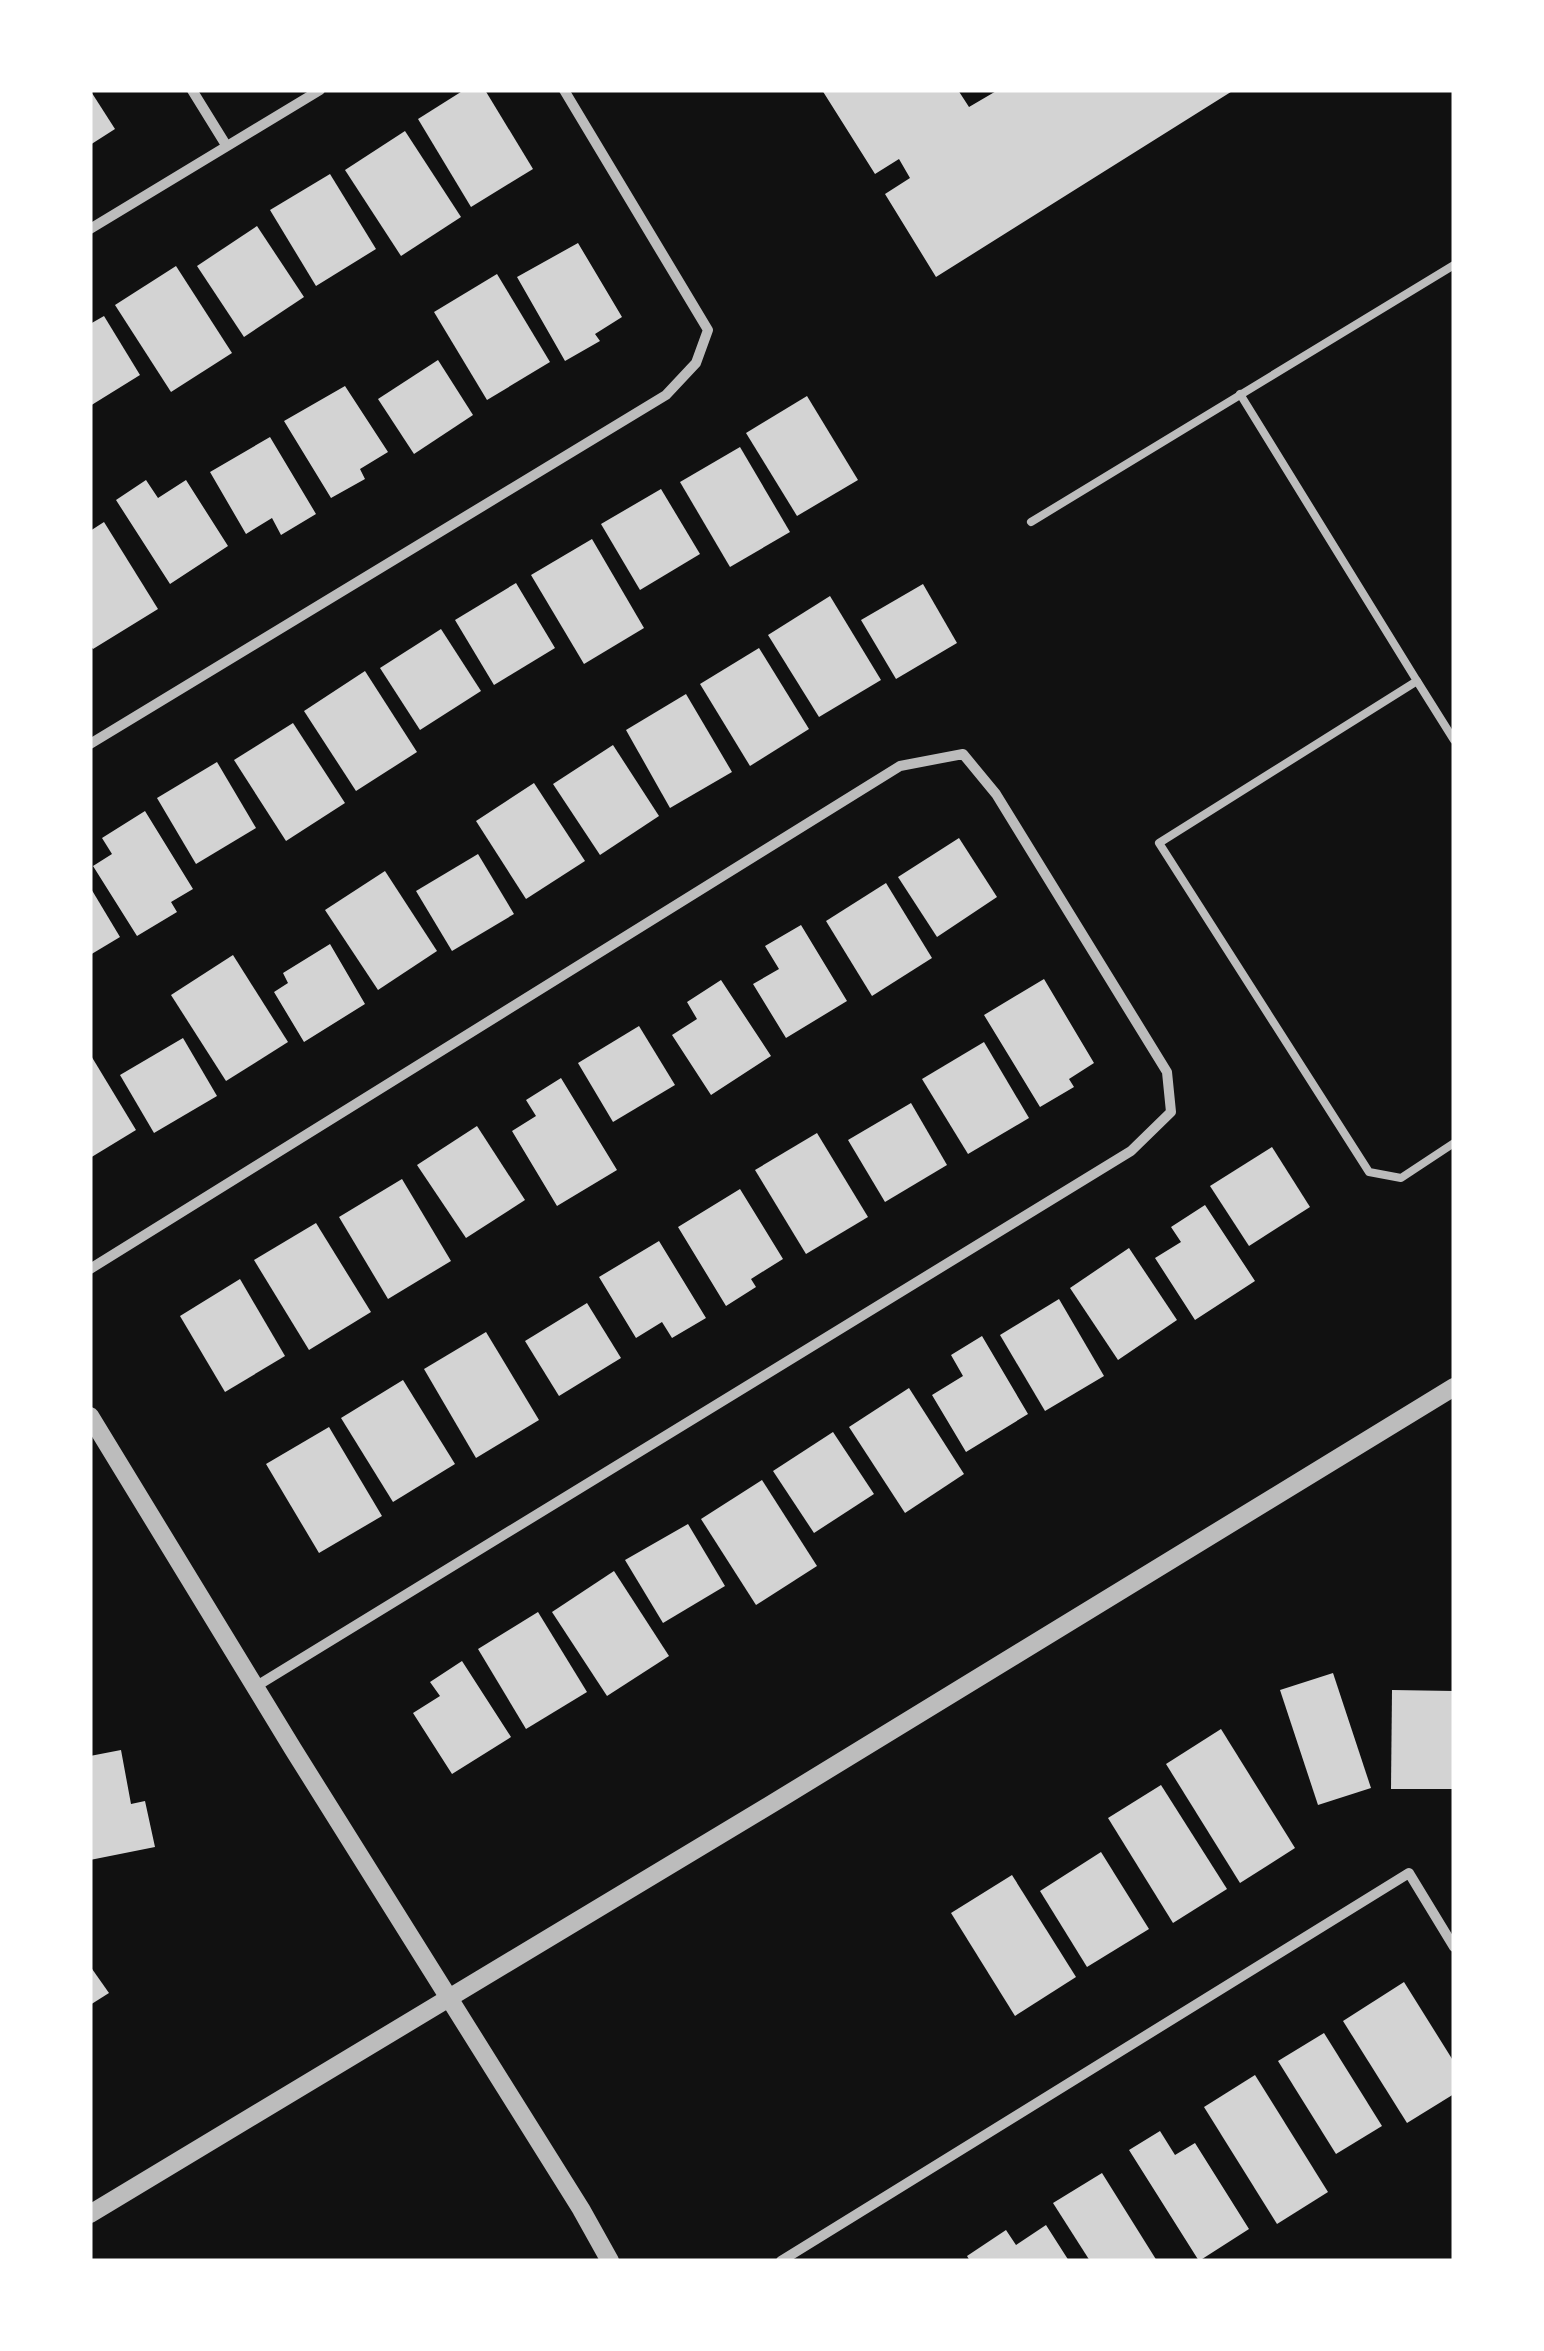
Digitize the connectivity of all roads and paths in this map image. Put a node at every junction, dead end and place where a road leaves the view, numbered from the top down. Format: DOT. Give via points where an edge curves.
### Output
graph roads {
  1 [pos="192,90"];
  2 [pos="320,90"];
  3 [pos="564,90"];
  4 [pos="226,146"];
  5 [pos="90,229"];
  6 [pos="1454,265"];
  7 [pos="1240,394"];
  8 [pos="1031,522"];
  9 [pos="1417,681"];
  10 [pos="1454,740"];
  11 [pos="90,744"];
  12 [pos="1454,1143"];
  13 [pos="90,1269"];
  14 [pos="1454,1386"];
  15 [pos="90,1416"];
  16 [pos="255,1687"];
  17 [pos="1454,1947"];
  18 [pos="448,1997"];
  19 [pos="90,2214"];
  20 [pos="610,2261"];
  21 [pos="780,2261"];
  1 -- 4 [label="street"];
  2 -- 4 [label="street"];
  3 -- 11 [label="street" via="708,330 696,363 666,395"];
  4 -- 5 [label="street"];
  6 -- 7 [label="lane"];
  7 -- 8 [label="lane"];
  7 -- 9 [label="lane"];
  9 -- 10 [label="lane"];
  9 -- 12 [label="lane" via="1159,844 1369,1172 1401,1178"];
  13 -- 16 [label="street" via="900,766 963,754 996,794 1167,1072 1170,1112 1131,1151"];
  14 -- 18 [label="street"];
  15 -- 16 [label="street"];
  16 -- 18 [label="street"];
  17 -- 21 [label="street" via="1408,1874"];
  18 -- 19 [label="street"];
  18 -- 20 [label="street"];
}
